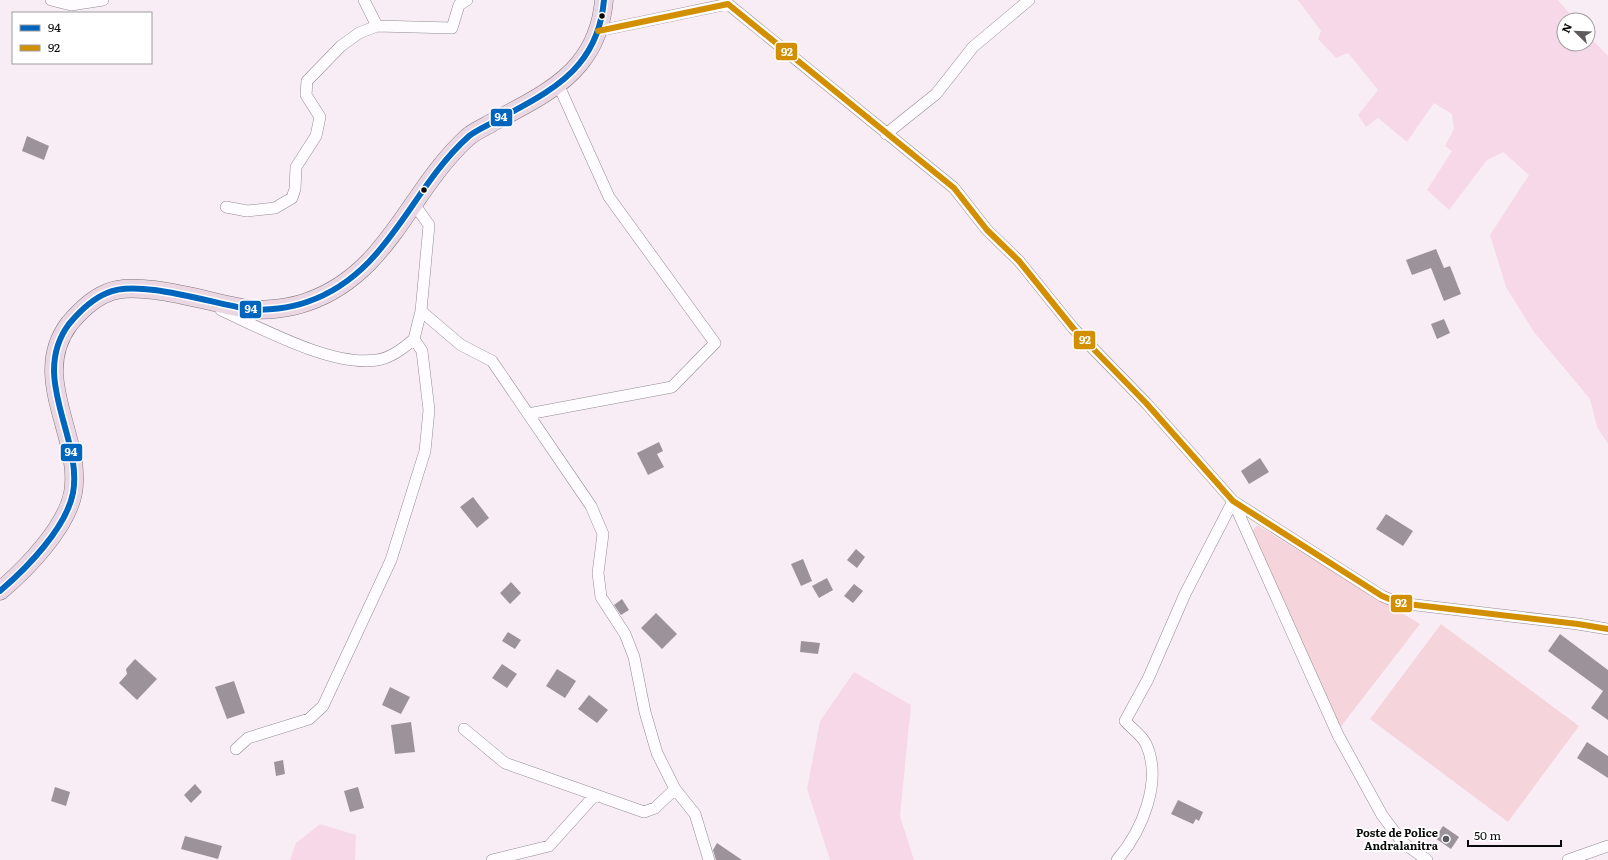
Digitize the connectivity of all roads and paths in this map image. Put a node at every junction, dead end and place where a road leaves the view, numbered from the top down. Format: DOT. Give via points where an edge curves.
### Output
graph roads {
  1 [pos="51,0"];
  2 [pos="103,0"];
  3 [pos="364,0"];
  4 [pos="468,0"];
  5 [pos="604,0"];
  6 [pos="1029,0"];
  7 [pos="68,2"];
  8 [pos="726,2"];
  9 [pos="377,26"];
  10 [pos="598,31"];
  11 [pos="558,84"];
  12 [pos="886,134"];
  13 [pos="414,204"];
  14 [pos="226,207"];
  15 [pos="194,297"];
  16 [pos="421,311"];
  17 [pos="414,339"];
  18 [pos="528,414"];
  19 [pos="1233,501"];
  20 [pos="0,591"];
  21 [pos="1608,629"];
  22 [pos="464,729"];
  23 [pos="236,749"];
  24 [pos="675,789"];
  25 [pos="595,795"];
  26 [pos="1608,846"];
  27 [pos="492,860"];
  28 [pos="709,860"];
  29 [pos="1117,860"];
  30 [pos="1427,860"];
  31 [pos="1568,860"];
  1 -- 7 [label="street"];
  2 -- 7 [label="street"];
  3 -- 9 [label="street"];
  4 -- 9 [label="street" via="459,5 452,28"];
  5 -- 10 [label="main road"];
  6 -- 12 [label="street" via="973,47 936,94"];
  8 -- 10 [label="street"];
  8 -- 12 [label="street"];
  9 -- 14 [label="street" via="358,33 341,46 307,81 306,95 320,117 316,136 296,167 292,198 275,208 247,211"];
  10 -- 11 [label="main road" via="579,64"];
  11 -- 13 [label="main road" via="469,135 449,156"];
  11 -- 18 [label="street" via="609,197 715,343 672,387"];
  12 -- 19 [label="street" via="922,160 954,188 987,230 1019,261 1073,328 1146,403"];
  13 -- 15 [label="main road" via="375,256 344,285 307,302 280,308 250,309"];
  13 -- 16 [label="street" via="429,225"];
  15 -- 17 [label="street" via="320,353 356,362 379,360 400,351"];
  15 -- 20 [label="main road" via="133,288 108,292 77,314 63,333 55,357 54,384 73,466 73,492 66,516 40,550"];
  16 -- 17 [label="street"];
  16 -- 18 [label="street" via="461,345 492,361"];
  17 -- 23 [label="street" via="422,351 429,410 425,451 391,560 323,706 309,719 248,738"];
  18 -- 24 [label="street" via="591,506 603,534 598,573 601,596 626,634 657,753"];
  19 -- 21 [label="street" via="1382,596 1399,603"];
  19 -- 29 [label="street" via="1185,594 1148,680 1125,721 1145,742 1152,770 1152,790 1148,806 1124,852"];
  19 -- 30 [label="street" via="1338,735 1382,815 1402,842"];
  22 -- 25 [label="street" via="505,763"];
  24 -- 25 [label="street" via="655,808 644,812"];
  24 -- 28 [label="street" via="695,814"];
  25 -- 27 [label="street" via="549,846"];
  26 -- 31 [label="street"];
}
